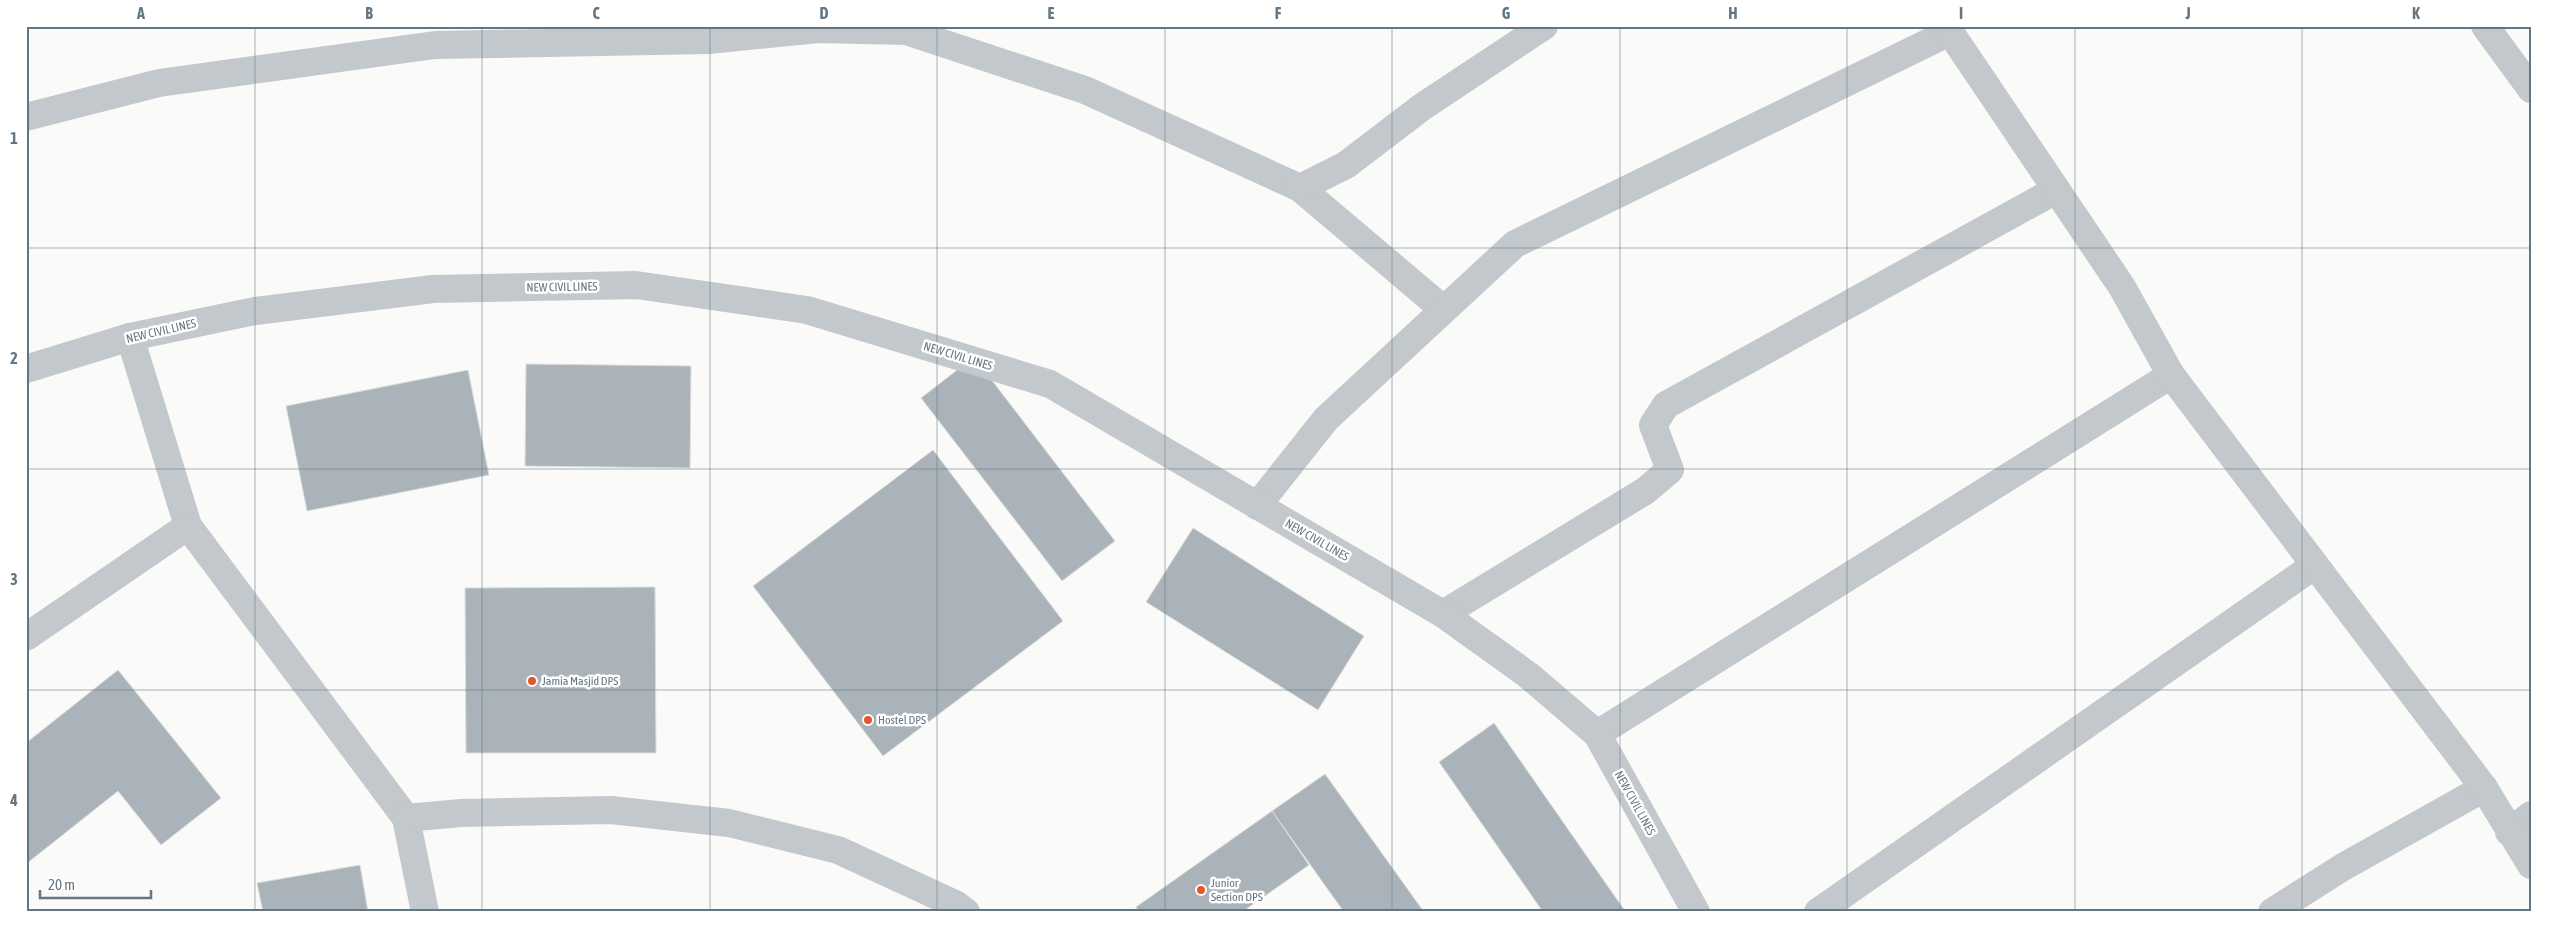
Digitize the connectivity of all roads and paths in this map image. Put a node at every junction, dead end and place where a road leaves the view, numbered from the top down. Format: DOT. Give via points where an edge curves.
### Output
graph roads {
  1 [pos="1544,26"];
  2 [pos="2485,26"];
  3 [pos="821,28"];
  4 [pos="1948,29"];
  5 [pos="2530,87"];
  6 [pos="26,117"];
  7 [pos="1300,188"];
  8 [pos="2056,190"];
  9 [pos="1443,309"];
  10 [pos="130,337"];
  11 [pos="26,369"];
  12 [pos="2171,375"];
  13 [pos="1257,506"];
  14 [pos="188,526"];
  15 [pos="2315,564"];
  16 [pos="1443,614"];
  17 [pos="26,637"];
  18 [pos="1596,734"];
  19 [pos="2484,788"];
  20 [pos="2531,815"];
  21 [pos="406,818"];
  22 [pos="2509,832"];
  23 [pos="2531,865"];
  24 [pos="425,912"];
  25 [pos="966,912"];
  26 [pos="1696,912"];
  27 [pos="1818,912"];
  28 [pos="2272,912"];
  1 -- 7 [label="street" via="1422,107 1346,165"];
  2 -- 5 [label="street"];
  3 -- 6 [label="street" via="708,40 435,45 159,83"];
  3 -- 7 [label="street" via="906,31 1086,90"];
  4 -- 8 [label="street"];
  4 -- 9 [label="street" via="1515,244"];
  7 -- 9 [label="street"];
  8 -- 12 [label="street" via="2122,287"];
  8 -- 16 [label="street" via="1666,405 1653,425 1670,470 1645,491"];
  9 -- 13 [label="street" via="1326,419"];
  10 -- 11 [label="street, NEW CIVIL LINES"];
  10 -- 13 [label="street, NEW CIVIL LINES" via="255,311 433,289 636,285 807,310 1050,384"];
  10 -- 14 [label="street"];
  12 -- 15 [label="street"];
  12 -- 18 [label="street"];
  13 -- 16 [label="street, NEW CIVIL LINES"];
  14 -- 17 [label="street"];
  14 -- 21 [label="street"];
  15 -- 19 [label="street"];
  15 -- 27 [label="street"];
  16 -- 18 [label="street, NEW CIVIL LINES" via="1528,675"];
  18 -- 26 [label="street, NEW CIVIL LINES"];
  19 -- 22 [label="street"];
  19 -- 28 [label="street" via="2343,867"];
  20 -- 22 [label="street"];
  21 -- 24 [label="street"];
  21 -- 25 [label="street" via="461,812 611,810 729,823 838,850"];
  22 -- 23 [label="street"];
}
